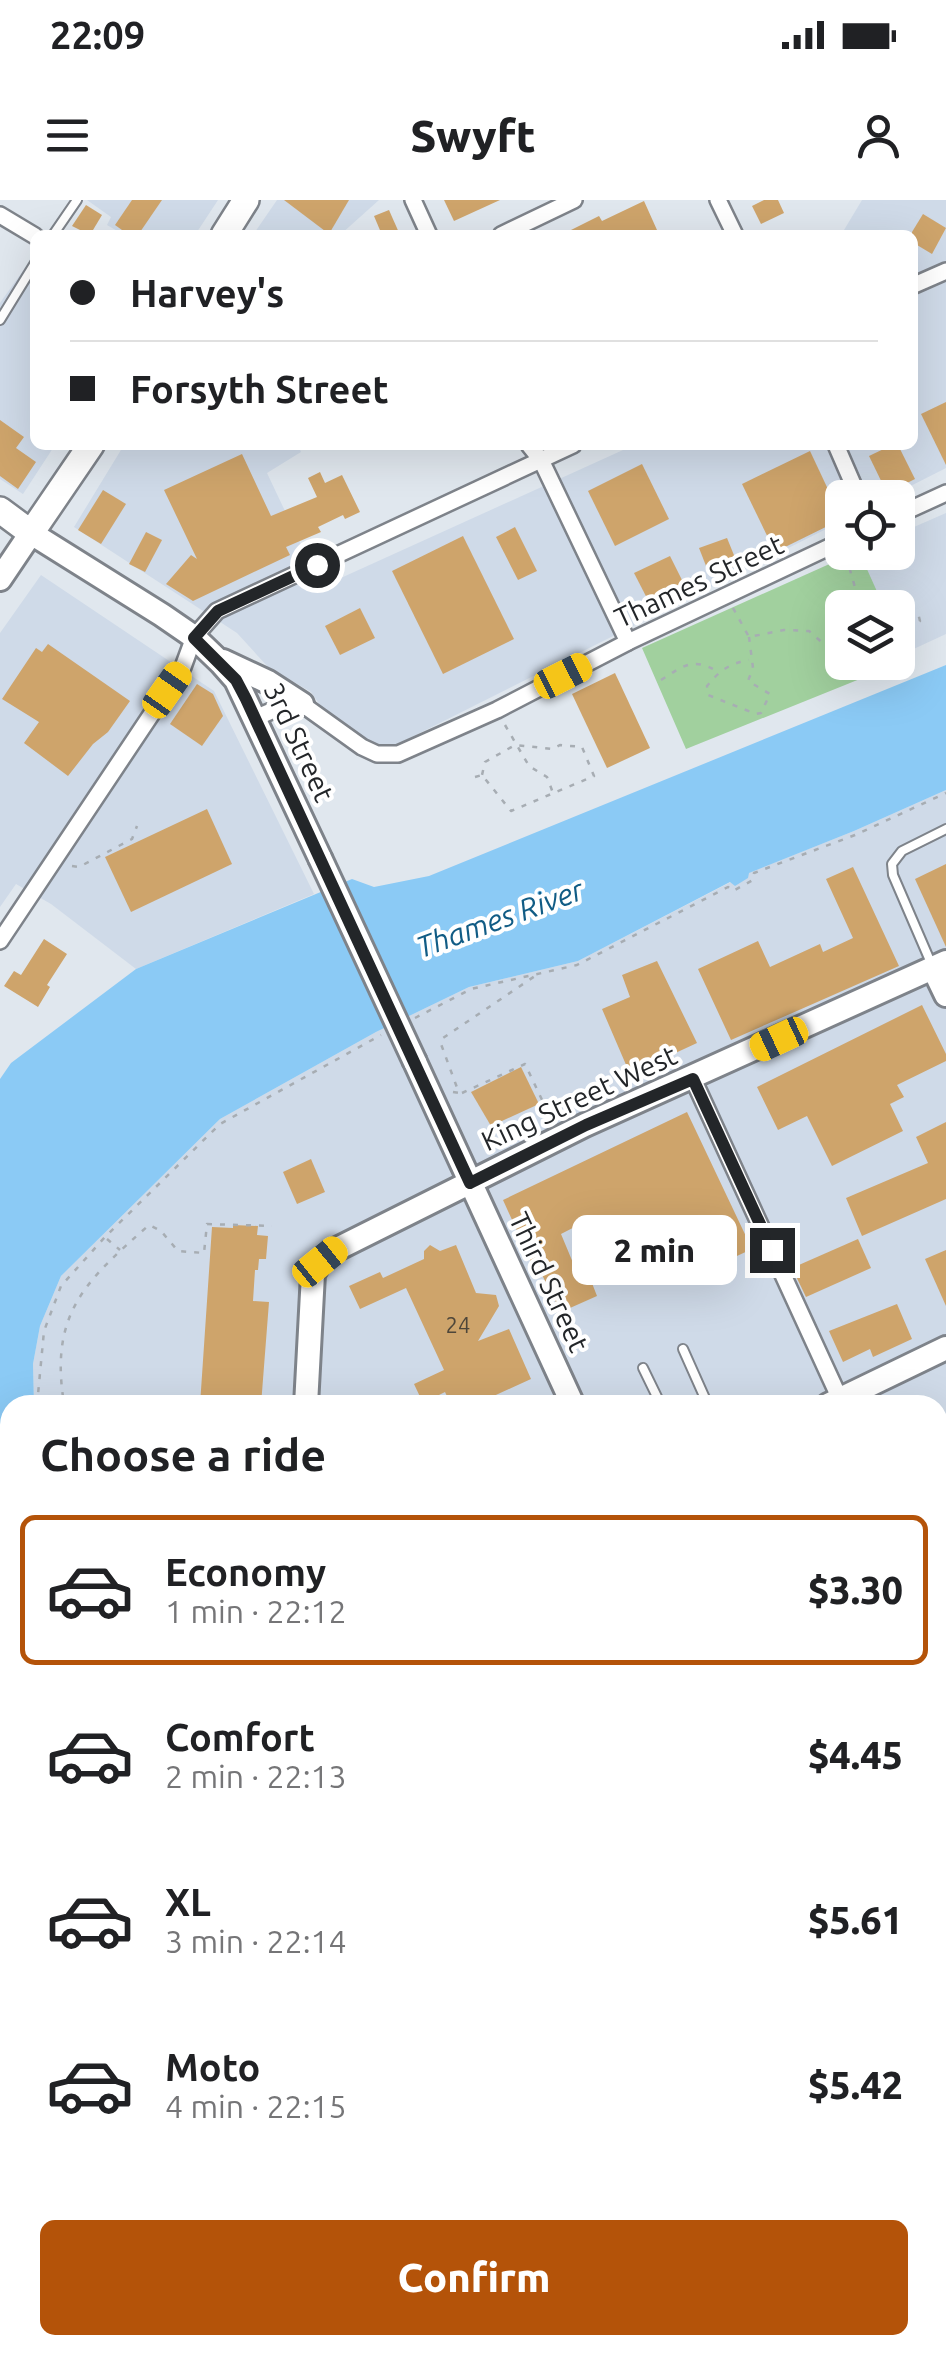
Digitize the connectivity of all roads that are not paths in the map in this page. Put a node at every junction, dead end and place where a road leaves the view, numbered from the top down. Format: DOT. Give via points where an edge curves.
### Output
graph roads {
  1 [pos="77,200"];
  2 [pos="246,200"];
  3 [pos="413,200"];
  4 [pos="574,200"];
  5 [pos="718,200"];
  6 [pos="0,214"];
  7 [pos="56,230"];
  8 [pos="227,230"];
  9 [pos="428,230"];
  10 [pos="512,230"];
  11 [pos="733,230"];
  12 [pos="30,233"];
  13 [pos="946,271"];
  14 [pos="30,272"];
  15 [pos="918,283"];
  16 [pos="0,320"];
  17 [pos="88,450"];
  18 [pos="533,450"];
  19 [pos="563,450"];
  20 [pos="838,450"];
  21 [pos="541,460"];
  22 [pos="851,480"];
  23 [pos="946,493"];
  24 [pos="915,508"];
  25 [pos="0,510"];
  26 [pos="31,532"];
  27 [pos="825,549"];
  28 [pos="0,579"];
  29 [pos="194,638"];
  30 [pos="628,642"];
  31 [pos="215,657"];
  32 [pos="302,704"];
  33 [pos="255,718"];
  34 [pos="946,829"];
  35 [pos="320,858"];
  36 [pos="0,941"];
  37 [pos="940,965"];
  38 [pos="946,995"];
  39 [pos="693,1079"];
  40 [pos="470,1183"];
  41 [pos="682,1348"];
  42 [pos="946,1348"];
  43 [pos="643,1368"];
  44 [pos="306,1395"];
  45 [pos="568,1395"];
  46 [pos="655,1395"];
  47 [pos="703,1395"];
  48 [pos="831,1395"];
  49 [pos="849,1395"];
  1 -- 7 [label="lane"];
  2 -- 8 [label="main road"];
  3 -- 9 [label="street"];
  4 -- 10 [label="street"];
  5 -- 11 [label="street"];
  6 -- 12 [label="street"];
  13 -- 15 [label="street"];
  14 -- 16 [label="lane"];
  17 -- 26 [label="main road"];
  18 -- 21 [label="street"];
  19 -- 21 [label="street"];
  20 -- 22 [label="street"];
  21 -- 29 [label="street" via="218,611"];
  21 -- 30 [label="street"];
  23 -- 24 [label="street"];
  25 -- 26 [label="main road"];
  26 -- 28 [label="street"];
  26 -- 29 [label="street"];
  27 -- 30 [label="street, Thames Street"];
  29 -- 31 [label="street"];
  29 -- 36 [label="street" via="182,667"];
  30 -- 32 [label="street, Thames Street" via="398,754 362,746"];
  31 -- 32 [label="street"];
  31 -- 33 [label="street, 3rd Street"];
  32 -- 33 [label="street"];
  33 -- 35 [label="street, 3rd Street"];
  34 -- 37 [label="lane" via="902,850 892,864"];
  35 -- 40 [label="street, Third Street, bridge"];
  37 -- 38 [label="street"];
  37 -- 39 [label="street, King Street West"];
  39 -- 40 [label="street, King Street West"];
  39 -- 48 [label="street"];
  40 -- 44 [label="street, King Street West" via="320,1262 311,1287"];
  40 -- 45 [label="street, Third Street"];
  41 -- 47 [label="lane"];
  42 -- 49 [label="street"];
  43 -- 46 [label="lane"];
}
